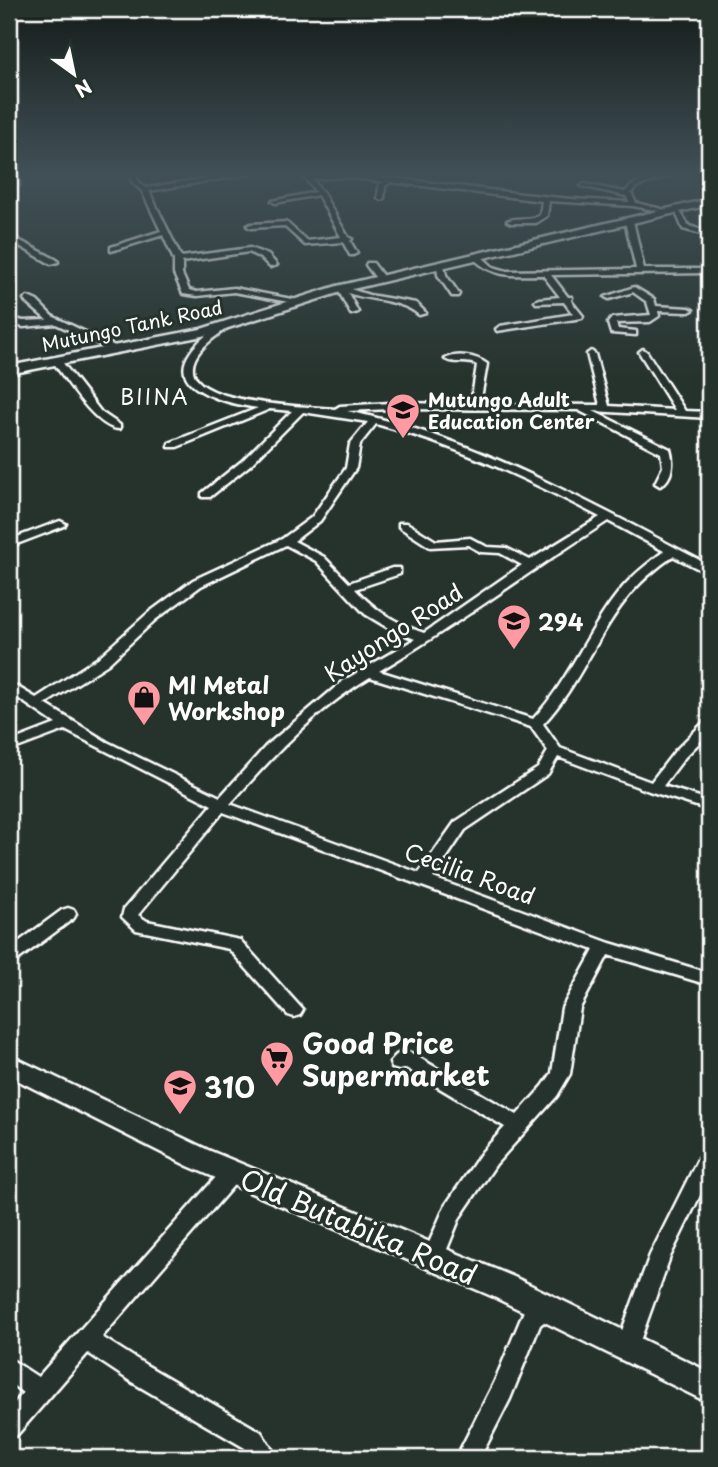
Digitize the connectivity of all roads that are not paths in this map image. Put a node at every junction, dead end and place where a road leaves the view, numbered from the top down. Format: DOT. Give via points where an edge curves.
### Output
graph roads {
  1 [pos="17,241"];
  2 [pos="136,241"];
  3 [pos="169,241"];
  4 [pos="303,241"];
  5 [pos="322,241"];
  6 [pos="349,241"];
  7 [pos="546,241"];
  8 [pos="634,241"];
  9 [pos="114,249"];
  10 [pos="353,253"];
  11 [pos="478,258"];
  12 [pos="178,260"];
  13 [pos="54,262"];
  14 [pos="272,265"];
  15 [pos="370,265"];
  16 [pos="440,266"];
  17 [pos="641,273"];
  18 [pos="708,273"];
  19 [pos="546,274"];
  20 [pos="381,279"];
  21 [pos="341,288"];
  22 [pos="634,289"];
  23 [pos="455,294"];
  24 [pos="609,297"];
  25 [pos="29,299"];
  26 [pos="569,299"];
  27 [pos="539,301"];
  28 [pos="297,302"];
  29 [pos="655,308"];
  30 [pos="690,310"];
  31 [pos="354,312"];
  32 [pos="422,313"];
  33 [pos="9,320"];
  34 [pos="57,321"];
  35 [pos="26,324"];
  36 [pos="9,327"];
  37 [pos="223,327"];
  38 [pos="500,330"];
  39 [pos="633,333"];
  40 [pos="117,349"];
  41 [pos="643,352"];
  42 [pos="591,354"];
  43 [pos="449,359"];
  44 [pos="56,360"];
  45 [pos="9,370"];
  46 [pos="475,406"];
  47 [pos="269,407"];
  48 [pos="578,407"];
  49 [pos="605,408"];
  50 [pos="300,409"];
  51 [pos="327,411"];
  52 [pos="681,412"];
  53 [pos="709,415"];
  54 [pos="373,420"];
  55 [pos="117,427"];
  56 [pos="173,444"];
  57 [pos="660,483"];
  58 [pos="206,495"];
  59 [pos="606,518"];
  60 [pos="60,524"];
  61 [pos="404,525"];
  62 [pos="286,541"];
  63 [pos="9,544"];
  64 [pos="672,551"];
  65 [pos="532,566"];
  66 [pos="709,570"];
  67 [pos="396,571"];
  68 [pos="349,587"];
  69 [pos="425,638"];
  70 [pos="368,672"];
  71 [pos="9,687"];
  72 [pos="35,705"];
  73 [pos="536,723"];
  74 [pos="66,725"];
  75 [pos="709,725"];
  76 [pos="9,747"];
  77 [pos="555,751"];
  78 [pos="654,788"];
  79 [pos="221,805"];
  80 [pos="709,805"];
  81 [pos="424,879"];
  82 [pos="68,914"];
  83 [pos="604,947"];
  84 [pos="9,958"];
  85 [pos="709,979"];
  86 [pos="294,1010"];
  87 [pos="399,1063"];
  88 [pos="9,1065"];
  89 [pos="518,1125"];
  90 [pos="709,1157"];
  91 [pos="232,1172"];
  92 [pos="434,1257"];
  93 [pos="546,1307"];
  94 [pos="85,1338"];
  95 [pos="627,1346"];
  96 [pos="9,1369"];
  97 [pos="709,1388"];
  98 [pos="39,1391"];
  99 [pos="9,1427"];
  100 [pos="266,1458"];
  101 [pos="468,1458"];
  1 -- 13 [label="street"];
  2 -- 9 [label="street"];
  3 -- 12 [label="street"];
  4 -- 5 [label="street"];
  6 -- 10 [label="street"];
  7 -- 11 [label="street, Mutungo Tank Road"];
  8 -- 17 [label="street"];
  11 -- 16 [label="street, Mutungo Tank Road"];
  11 -- 19 [label="street" via="498,272"];
  12 -- 14 [label="street" via="247,250 258,252"];
  12 -- 28 [label="street" via="178,274 189,293 234,289"];
  15 -- 20 [label="street"];
  16 -- 20 [label="street, Mutungo Tank Road"];
  16 -- 23 [label="street"];
  17 -- 18 [label="street"];
  17 -- 19 [label="street"];
  17 -- 22 [label="street" via="635,275"];
  19 -- 26 [label="street"];
  20 -- 21 [label="street, Mutungo Tank Road"];
  21 -- 28 [label="street, Mutungo Tank Road"];
  21 -- 31 [label="street"];
  21 -- 32 [label="street" via="413,304"];
  22 -- 24 [label="street"];
  22 -- 29 [label="street"];
  25 -- 34 [label="street"];
  26 -- 27 [label="street"];
  26 -- 38 [label="street" via="580,315 575,318"];
  28 -- 37 [label="street, Mutungo Tank Road"];
  29 -- 30 [label="street"];
  29 -- 39 [label="street" via="650,319 612,323 614,331"];
  33 -- 35 [label="street"];
  34 -- 35 [label="street"];
  34 -- 40 [label="street"];
  35 -- 36 [label="street"];
  37 -- 40 [label="street, Mutungo Tank Road"];
  37 -- 47 [label="street" via="189,359 195,382 236,401"];
  40 -- 44 [label="street, Mutungo Tank Road"];
  41 -- 52 [label="street"];
  42 -- 49 [label="street"];
  43 -- 46 [label="street" via="473,359 482,364"];
  44 -- 45 [label="street, Mutungo Tank Road"];
  44 -- 55 [label="street" via="98,414"];
  46 -- 48 [label="street"];
  46 -- 51 [label="street"];
  47 -- 50 [label="street"];
  47 -- 56 [label="street"];
  48 -- 49 [label="street"];
  48 -- 57 [label="street" via="666,451 668,467"];
  49 -- 52 [label="street"];
  50 -- 51 [label="street"];
  50 -- 58 [label="street"];
  51 -- 54 [label="street"];
  52 -- 53 [label="street"];
  54 -- 59 [label="street" via="483,455"];
  54 -- 62 [label="street" via="355,444 351,468 316,519"];
  59 -- 64 [label="street"];
  59 -- 65 [label="street, Kayongo Road"];
  60 -- 63 [label="street"];
  61 -- 65 [label="street" via="434,545 470,541"];
  62 -- 68 [label="street" via="320,559"];
  62 -- 72 [label="street" via="188,589 103,661"];
  64 -- 66 [label="street"];
  64 -- 73 [label="street" via="641,575 611,614 554,707"];
  65 -- 69 [label="street, Kayongo Road"];
  67 -- 68 [label="street"];
  68 -- 69 [label="street" via="369,611"];
  69 -- 70 [label="street, Kayongo Road"];
  70 -- 73 [label="street"];
  70 -- 79 [label="street, Kayongo Road" via="290,731"];
  71 -- 72 [label="street, Cecilia Road"];
  72 -- 74 [label="street, Cecilia Road"];
  73 -- 77 [label="street"];
  74 -- 76 [label="street"];
  74 -- 79 [label="street, Cecilia Road"];
  75 -- 78 [label="street"];
  77 -- 78 [label="street"];
  77 -- 81 [label="street" via="543,771 460,826"];
  78 -- 80 [label="street"];
  79 -- 81 [label="street, Cecilia Road" via="284,832"];
  79 -- 86 [label="street, Kayongo Road" via="130,916 142,926 234,944"];
  81 -- 83 [label="street, Cecilia Road"];
  82 -- 84 [label="street"];
  83 -- 85 [label="street, Cecilia Road"];
  83 -- 89 [label="street" via="571,1008 561,1074"];
  87 -- 89 [label="street" via="405,1058"];
  88 -- 91 [label="street, Old Butabika Road"];
  89 -- 92 [label="street" via="452,1212"];
  90 -- 95 [label="street" via="660,1255"];
  91 -- 92 [label="street, Old Butabika Road"];
  91 -- 94 [label="street"];
  92 -- 93 [label="street, Old Butabika Road"];
  93 -- 95 [label="street, Old Butabika Road"];
  93 -- 101 [label="street" via="533,1318"];
  94 -- 98 [label="street"];
  94 -- 100 [label="street" via="253,1440"];
  95 -- 97 [label="street, Old Butabika Road"];
  96 -- 98 [label="street"];
  98 -- 99 [label="street"];
}
